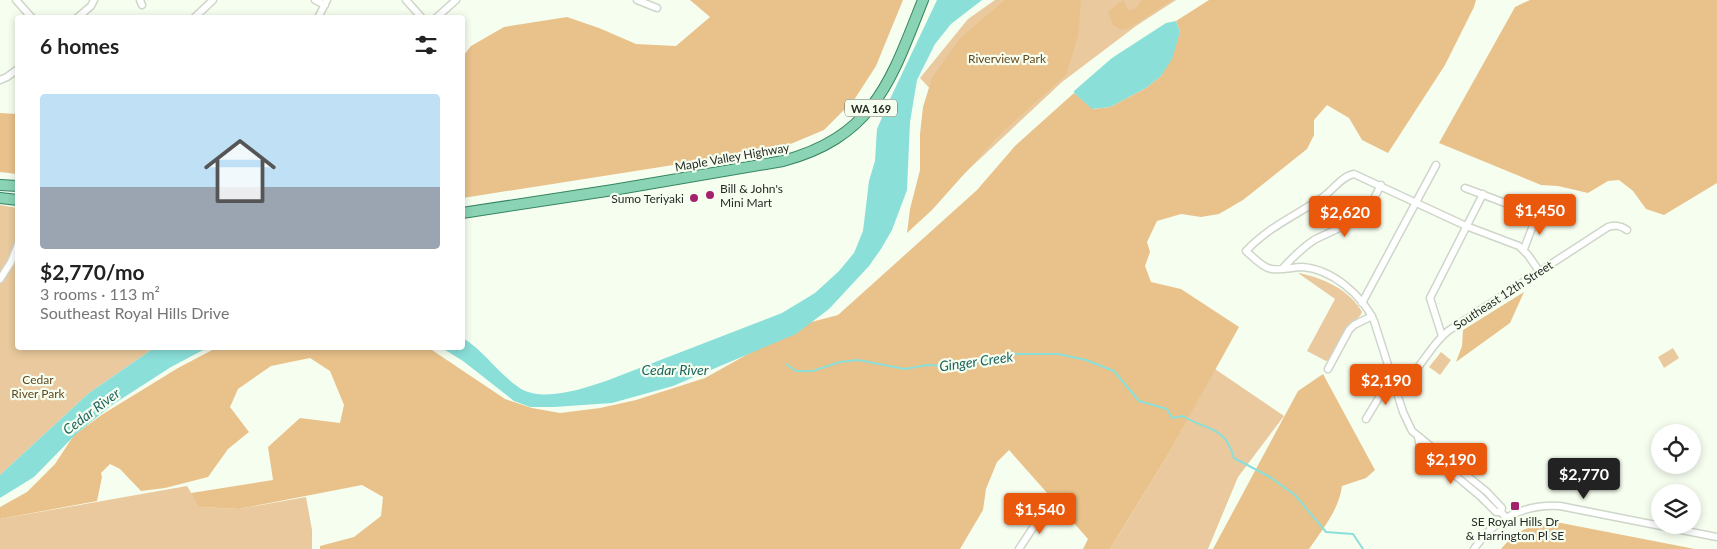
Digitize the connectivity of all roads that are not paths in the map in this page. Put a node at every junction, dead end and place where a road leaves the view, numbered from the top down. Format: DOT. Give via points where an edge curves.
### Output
graph roads {
  1 [pos="16,0"];
  2 [pos="94,0"];
  3 [pos="213,0"];
  4 [pos="315,0"];
  5 [pos="406,0"];
  6 [pos="456,0"];
  7 [pos="637,0"];
  8 [pos="923,0"];
  9 [pos="326,2"];
  10 [pos="657,8"];
  11 [pos="29,15"];
  12 [pos="80,15"];
  13 [pos="197,15"];
  14 [pos="320,15"];
  15 [pos="419,15"];
  16 [pos="439,15"];
  17 [pos="15,71"];
  18 [pos="0,80"];
  19 [pos="1436,165"];
  20 [pos="0,185"];
  21 [pos="1381,185"];
  22 [pos="15,186"];
  23 [pos="1465,188"];
  24 [pos="1483,194"];
  25 [pos="0,198"];
  26 [pos="15,200"];
  27 [pos="1416,202"];
  28 [pos="465,213"];
  29 [pos="1537,215"];
  30 [pos="1561,217"];
  31 [pos="1466,226"];
  32 [pos="1627,230"];
  33 [pos="1524,249"];
  34 [pos="15,252"];
  35 [pos="1282,269"];
  36 [pos="1539,271"];
  37 [pos="0,279"];
  38 [pos="1362,303"];
  39 [pos="1372,316"];
  40 [pos="1442,336"];
  41 [pos="1328,369"];
  42 [pos="1394,384"];
  43 [pos="1366,419"];
  44 [pos="1044,511"];
  45 [pos="1506,518"];
  46 [pos="1717,536"];
  47 [pos="1019,549"];
  48 [pos="1474,549"];
  1 -- 11 [label="street"];
  2 -- 12 [label="street"];
  3 -- 13 [label="street"];
  4 -- 9 [label="street"];
  5 -- 15 [label="street"];
  6 -- 16 [label="street"];
  7 -- 10 [label="street"];
  8 -- 28 [label="main road, Maple Valley Highway / WA 169" via="890,79 868,111 839,138 810,153 783,162"];
  9 -- 14 [label="street"];
  17 -- 18 [label="street"];
  19 -- 27 [label="street"];
  20 -- 22 [label="main road"];
  21 -- 27 [label="street"];
  21 -- 35 [label="street" via="1368,208 1358,217 1309,244"];
  21 -- 35 [label="street" via="1359,175 1348,175 1324,197 1280,222 1246,251 1266,268"];
  23 -- 24 [label="street"];
  24 -- 29 [label="street"];
  24 -- 31 [label="street"];
  25 -- 26 [label="main road"];
  27 -- 31 [label="street"];
  27 -- 38 [label="street"];
  29 -- 30 [label="street"];
  29 -- 33 [label="street"];
  31 -- 33 [label="street"];
  31 -- 40 [label="street" via="1430,298"];
  32 -- 36 [label="street, Southeast 12th Street" via="1622,226 1608,227"];
  33 -- 36 [label="street"];
  34 -- 37 [label="street"];
  35 -- 38 [label="street" via="1302,267 1325,273 1348,288"];
  36 -- 40 [label="street, Southeast 12th Street"];
  38 -- 39 [label="street"];
  39 -- 41 [label="street" via="1349,330"];
  39 -- 42 [label="street"];
  40 -- 42 [label="street, Southeast 12th Street" via="1406,382"];
  42 -- 43 [label="street, Southeast 12th Street" via="1386,386"];
  42 -- 45 [label="street" via="1406,422 1418,437 1420,446"];
  44 -- 47 [label="street"];
  45 -- 46 [label="street" via="1544,505 1560,506"];
  45 -- 48 [label="street" via="1483,536"];
}
